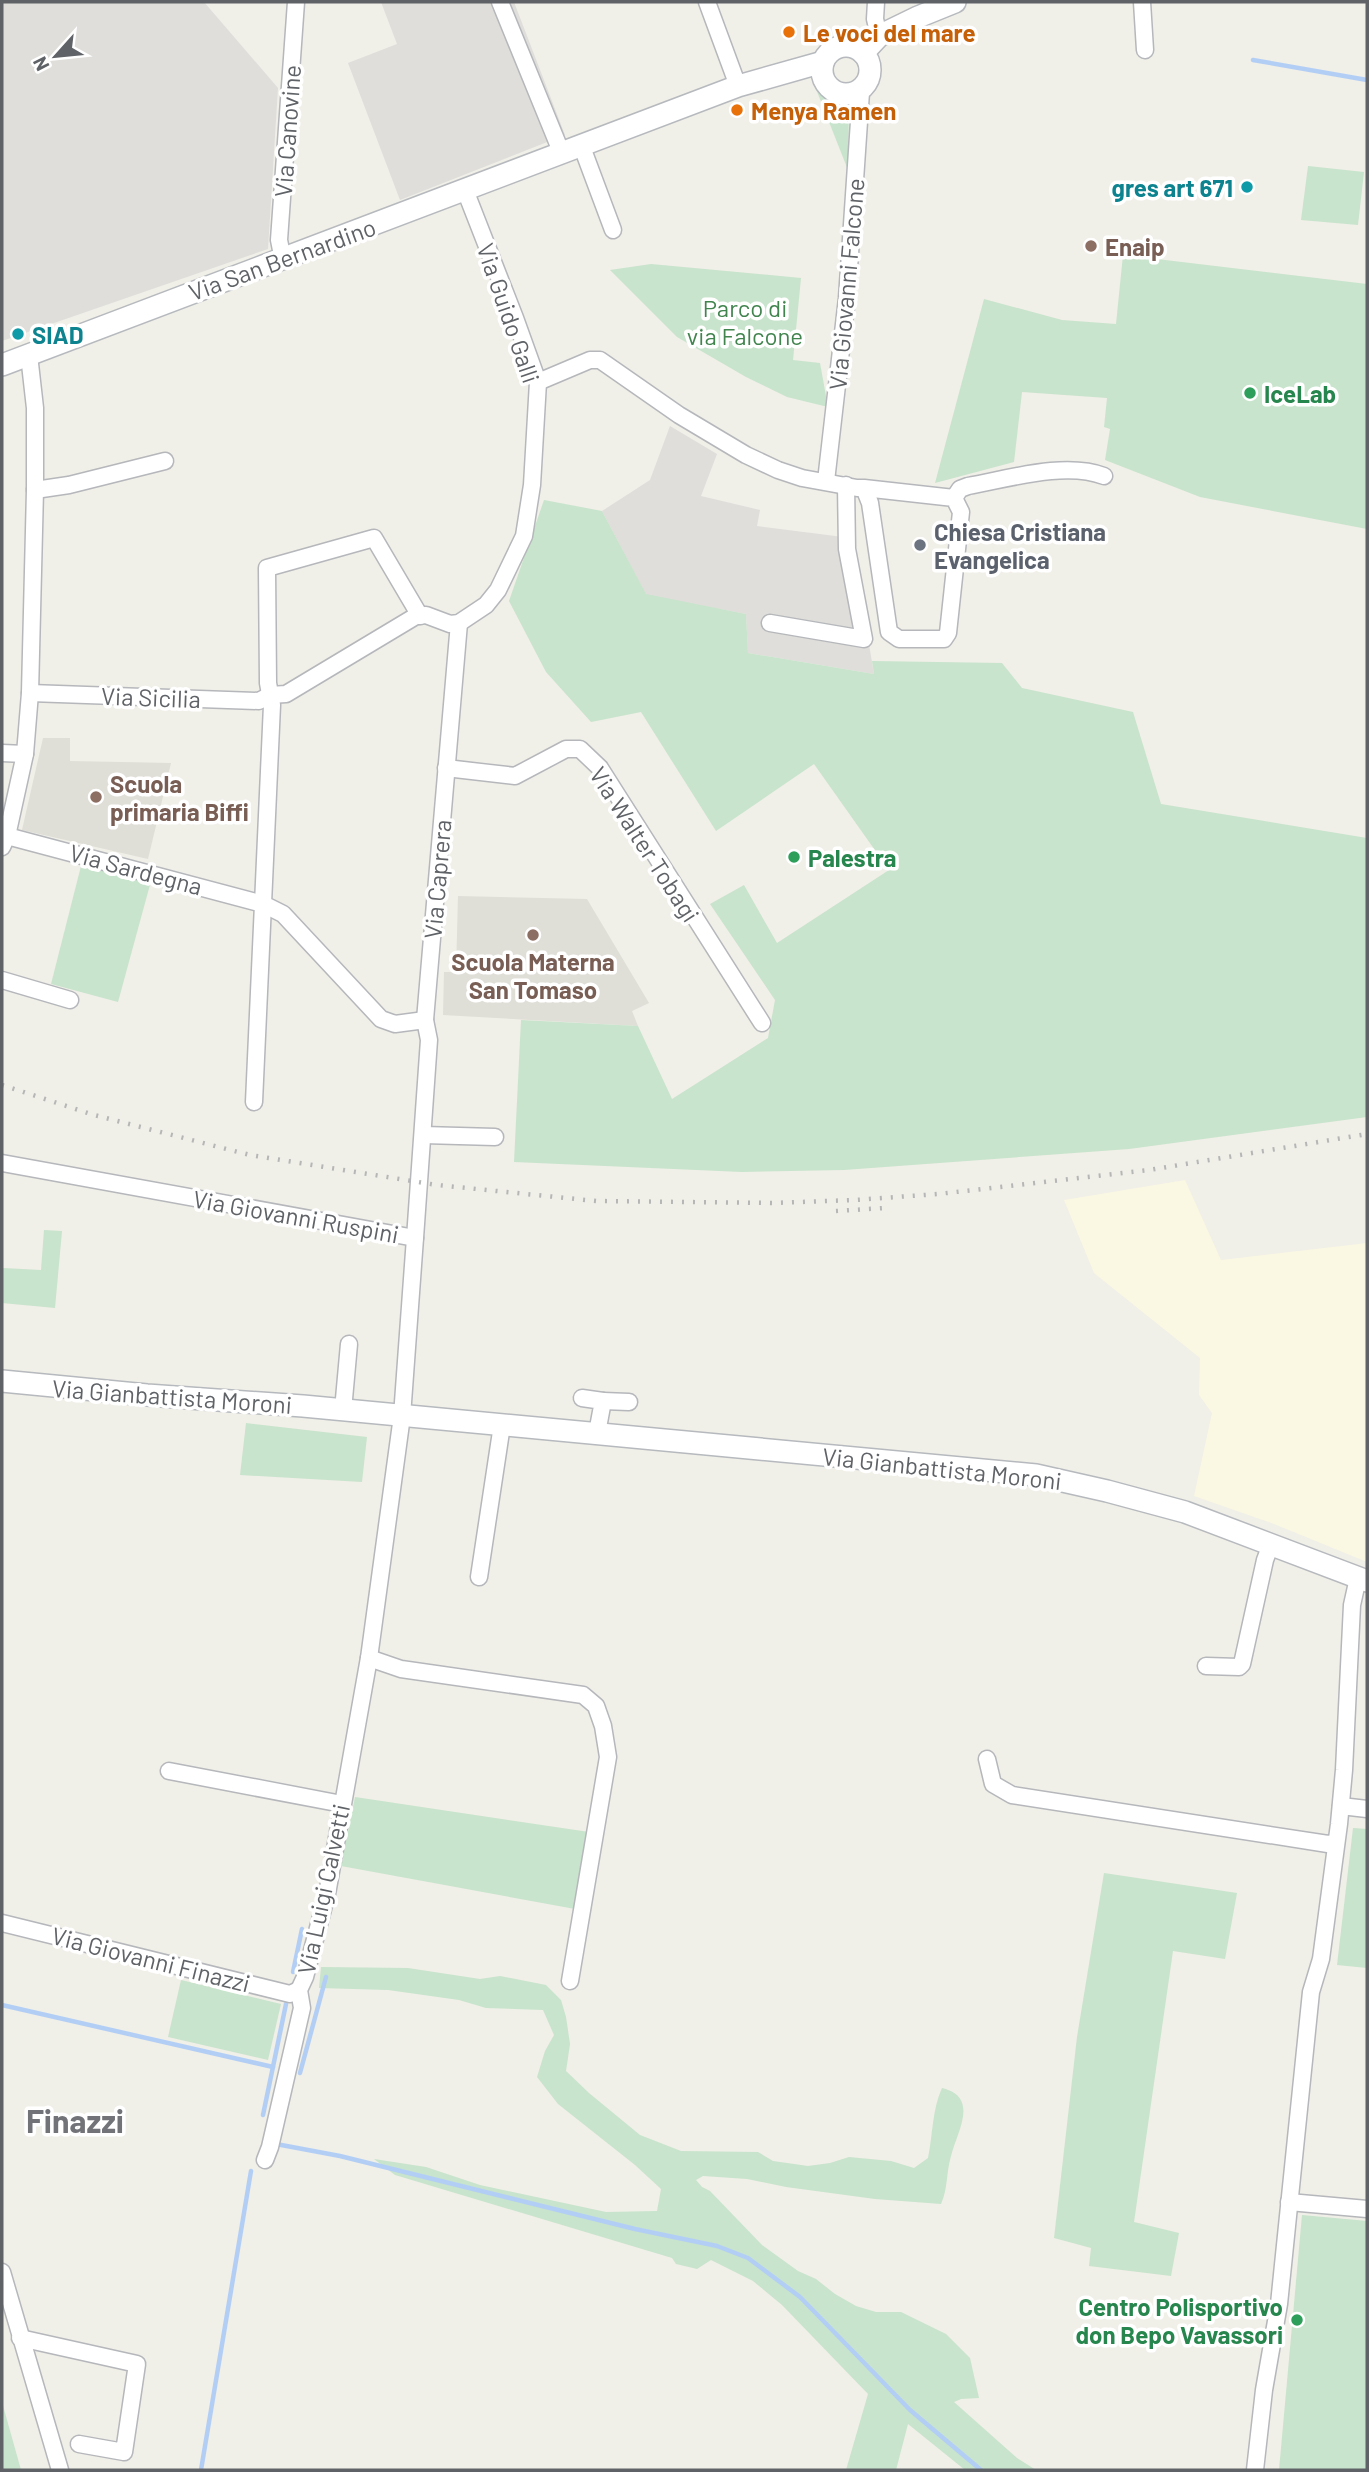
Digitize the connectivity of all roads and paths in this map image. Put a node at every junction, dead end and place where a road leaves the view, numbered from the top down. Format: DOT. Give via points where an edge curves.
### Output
graph roads {
  1 [pos="296,2"];
  2 [pos="500,2"];
  3 [pos="707,2"];
  4 [pos="876,2"];
  5 [pos="955,2"];
  6 [pos="1142,2"];
  7 [pos="879,36"];
  8 [pos="1145,50"];
  9 [pos="863,53"];
  10 [pos="824,62"];
  11 [pos="738,86"];
  12 [pos="863,87"];
  13 [pos="572,151"];
  14 [pos="465,190"];
  15 [pos="614,230"];
  16 [pos="283,260"];
  17 [pos="29,355"];
  18 [pos="2,365"];
  19 [pos="538,382"];
  20 [pos="165,461"];
  21 [pos="1104,476"];
  22 [pos="826,481"];
  23 [pos="846,485"];
  24 [pos="864,488"];
  25 [pos="36,490"];
  26 [pos="954,498"];
  27 [pos="419,616"];
  28 [pos="459,623"];
  29 [pos="770,623"];
  30 [pos="30,693"];
  31 [pos="271,695"];
  32 [pos="2,753"];
  33 [pos="25,754"];
  34 [pos="446,768"];
  35 [pos="5,841"];
  36 [pos="263,904"];
  37 [pos="2,980"];
  38 [pos="69,1000"];
  39 [pos="425,1020"];
  40 [pos="762,1023"];
  41 [pos="254,1102"];
  42 [pos="423,1135"];
  43 [pos="495,1137"];
  44 [pos="2,1163"];
  45 [pos="415,1238"];
  46 [pos="349,1345"];
  47 [pos="2,1381"];
  48 [pos="582,1398"];
  49 [pos="603,1401"];
  50 [pos="629,1402"];
  51 [pos="343,1410"];
  52 [pos="402,1416"];
  53 [pos="502,1424"];
  54 [pos="597,1433"];
  55 [pos="1269,1551"];
  56 [pos="479,1577"];
  57 [pos="1363,1580"];
  58 [pos="369,1657"];
  59 [pos="1206,1666"];
  60 [pos="987,1759"];
  61 [pos="169,1771"];
  62 [pos="342,1804"];
  63 [pos="1341,1806"];
  64 [pos="1367,1809"];
  65 [pos="1336,1843"];
  66 [pos="2,1923"];
  67 [pos="570,1981"];
  68 [pos="299,1990"];
  69 [pos="265,2160"];
  70 [pos="1289,2202"];
  71 [pos="1367,2209"];
  72 [pos="2,2272"];
  73 [pos="20,2338"];
  74 [pos="79,2444"];
  75 [pos="60,2470"];
  76 [pos="1255,2470"];
  1 -- 16 [label="street, Via Canovine" via="279,240"];
  2 -- 13 [label="street"];
  3 -- 11 [label="street"];
  4 -- 7 [label="street"];
  5 -- 7 [label="main road"];
  6 -- 8 [label="street"];
  7 -- 9 [label="main road"];
  9 -- 10 [label="main road, Via San Bernardino" via="841,47 830,52"];
  9 -- 12 [label="main road" via="870,70"];
  10 -- 11 [label="main road, Via San Bernardino"];
  10 -- 12 [label="main road" via="824,78 833,90 849,94"];
  11 -- 13 [label="main road, Via San Bernardino"];
  12 -- 22 [label="street, Via Giovanni Falcone" via="847,298"];
  13 -- 14 [label="main road, Via San Bernardino"];
  13 -- 15 [label="street"];
  14 -- 16 [label="main road, Via San Bernardino"];
  14 -- 19 [label="street, Via Guido Galli"];
  16 -- 17 [label="main road, Via San Bernardino"];
  17 -- 18 [label="main road, Via San Bernardino"];
  17 -- 25 [label="street"];
  19 -- 22 [label="street" via="600,360 746,455 789,474"];
  19 -- 28 [label="street, Via Guido Galli" via="524,536 498,590 486,605"];
  20 -- 25 [label="street"];
  21 -- 26 [label="street" via="1066,470 968,486"];
  22 -- 23 [label="street"];
  23 -- 24 [label="street"];
  23 -- 29 [label="street" via="847,549 864,639"];
  24 -- 26 [label="street"];
  24 -- 26 [label="street" via="889,632 899,639 941,639 948,633 961,512"];
  25 -- 30 [label="street"];
  27 -- 28 [label="street"];
  27 -- 31 [label="street, Via Sicilia" via="286,694"];
  27 -- 31 [label="street" via="373,538 267,568"];
  28 -- 34 [label="street, Via Caprera"];
  30 -- 31 [label="street, Via Sicilia" via="259,701"];
  30 -- 33 [label="street"];
  31 -- 36 [label="street"];
  32 -- 33 [label="street"];
  33 -- 35 [label="street"];
  34 -- 39 [label="street, Via Caprera"];
  34 -- 40 [label="street, Via Walter Tobagi" via="515,776 566,749 580,749 600,768"];
  35 -- 36 [label="street, Via Sardegna"];
  36 -- 39 [label="street, Via Sardegna" via="283,914 381,1019 395,1024"];
  36 -- 41 [label="street"];
  37 -- 38 [label="street"];
  39 -- 42 [label="street, Via Caprera" via="429,1040"];
  42 -- 43 [label="street"];
  42 -- 45 [label="street, Via Caprera"];
  44 -- 45 [label="street, Via Giovanni Ruspini"];
  45 -- 52 [label="street, Via Giovanni Ruspini"];
  46 -- 51 [label="street"];
  47 -- 51 [label="main road, Via Gianbattista Moroni"];
  48 -- 49 [label="street"];
  49 -- 50 [label="street"];
  49 -- 54 [label="street"];
  51 -- 52 [label="main road, Via Gianbattista Moroni"];
  52 -- 53 [label="main road, Via Gianbattista Moroni"];
  52 -- 58 [label="street, Via Luigi Calvetti"];
  53 -- 54 [label="main road, Via Gianbattista Moroni"];
  53 -- 56 [label="street"];
  54 -- 55 [label="main road, Via Gianbattista Moroni" via="1036,1475 1185,1512"];
  55 -- 57 [label="main road, Via Gianbattista Moroni"];
  55 -- 59 [label="street" via="1241,1664"];
  57 -- 63 [label="street" via="1352,1605"];
  58 -- 62 [label="street, Via Luigi Calvetti"];
  58 -- 67 [label="street" via="401,1669 583,1695 596,1706 608,1757"];
  60 -- 65 [label="street" via="993,1784 1013,1795"];
  61 -- 62 [label="street"];
  62 -- 68 [label="street, Via Luigi Calvetti" via="327,1894"];
  63 -- 64 [label="street"];
  63 -- 65 [label="street"];
  65 -- 70 [label="street" via="1321,1959 1311,1992"];
  66 -- 68 [label="street, Via Giovanni Finazzi" via="290,1994"];
  68 -- 69 [label="street, Via Luigi Calvetti" via="302,2008"];
  70 -- 71 [label="street"];
  70 -- 76 [label="street"];
  72 -- 73 [label="street"];
  73 -- 74 [label="street" via="137,2364 124,2452"];
  73 -- 75 [label="street"];
}
